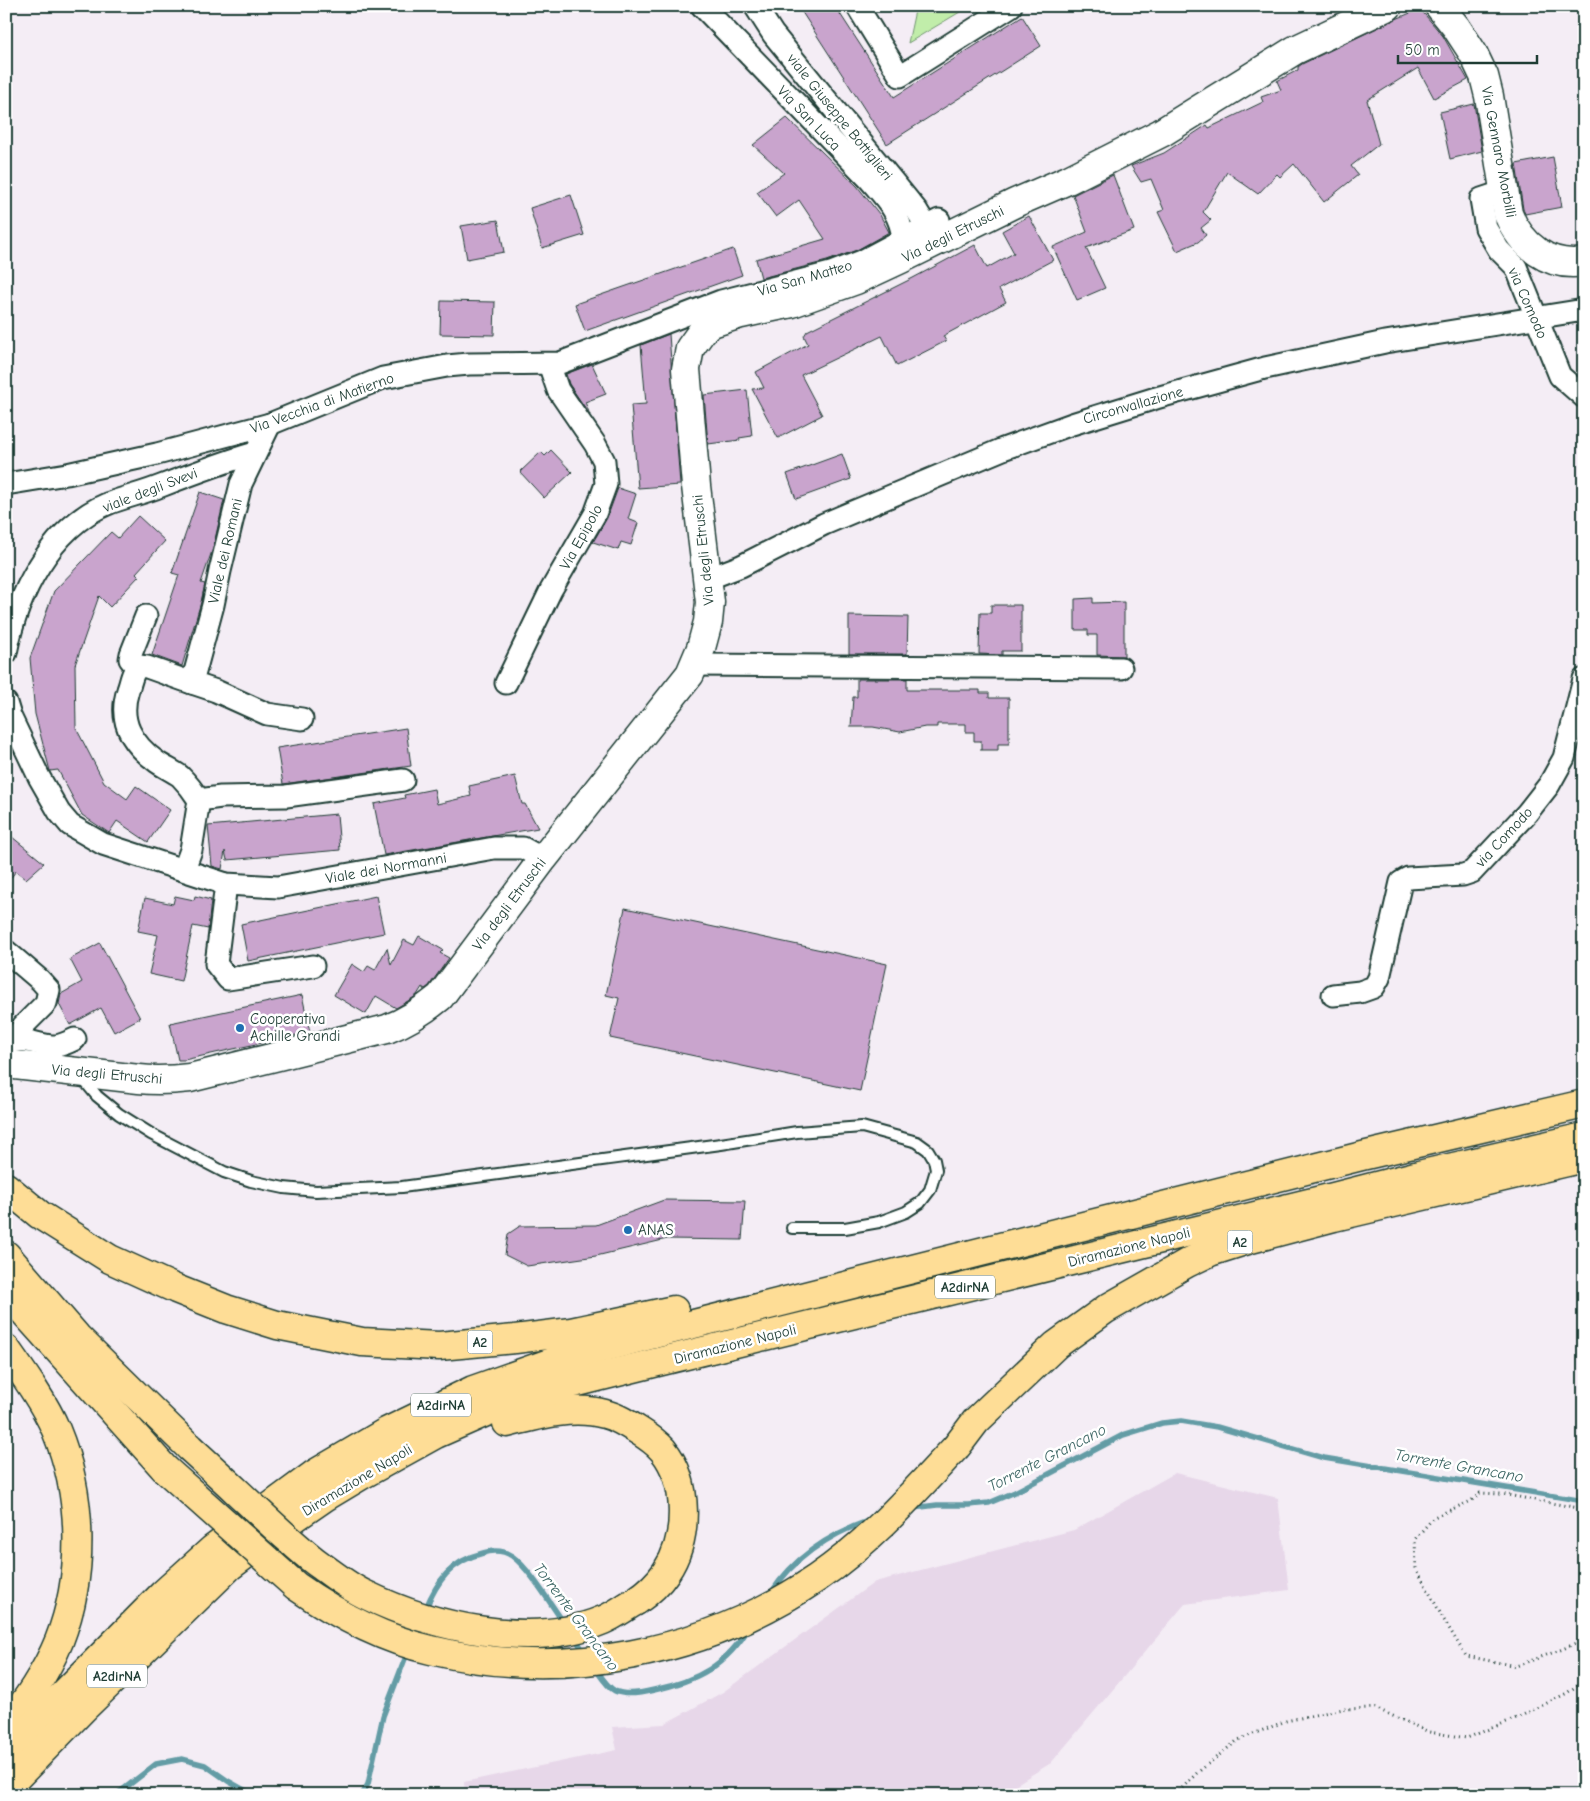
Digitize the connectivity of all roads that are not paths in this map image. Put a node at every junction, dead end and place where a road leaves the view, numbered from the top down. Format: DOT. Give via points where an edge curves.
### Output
graph roads {
  1 [pos="702,6"];
  2 [pos="755,6"];
  3 [pos="857,6"];
  4 [pos="1011,6"];
  5 [pos="1388,6"];
  6 [pos="1439,6"];
  7 [pos="1505,191"];
  8 [pos="932,223"];
  9 [pos="903,238"];
  10 [pos="1584,262"];
  11 [pos="1584,310"];
  12 [pos="1535,318"];
  13 [pos="698,321"];
  14 [pos="549,364"];
  15 [pos="1584,397"];
  16 [pos="270,424"];
  17 [pos="255,453"];
  18 [pos="6,484"];
  19 [pos="707,579"];
  20 [pos="146,616"];
  21 [pos="6,652"];
  22 [pos="137,668"];
  23 [pos="1121,668"];
  24 [pos="692,670"];
  25 [pos="1584,679"];
  26 [pos="1010,680"];
  27 [pos="192,683"];
  28 [pos="506,683"];
  29 [pos="7,712"];
  30 [pos="302,718"];
  31 [pos="404,780"];
  32 [pos="199,800"];
  33 [pos="543,859"];
  34 [pos="184,869"];
  35 [pos="226,884"];
  36 [pos="6,951"];
  37 [pos="313,966"];
  38 [pos="1333,995"];
  39 [pos="75,1039"];
  40 [pos="8,1048"];
  41 [pos="78,1072"];
  42 [pos="1584,1089"];
  43 [pos="1584,1104"];
  44 [pos="1584,1137"];
  45 [pos="1584,1158"];
  46 [pos="6,1187"];
  47 [pos="792,1228"];
  48 [pos="6,1255"];
  49 [pos="6,1292"];
  50 [pos="6,1349"];
  51 [pos="360,1476"];
  52 [pos="6,1728"];
  53 [pos="6,1752"];
  54 [pos="6,1788"];
  1 -- 9 [label="street, Via San Luca" via="869,179 899,219"];
  2 -- 8 [label="street, viale Giuseppe Bottiglieri" via="773,34 917,211"];
  3 -- 4 [label="street" via="900,76"];
  5 -- 13 [label="main road, Via degli Etruschi" via="1295,50 1161,133 856,280 792,303 712,323"];
  6 -- 7 [label="main road, Via Gennaro Morbilli" via="1469,46 1484,76"];
  7 -- 10 [label="main road, Via Gennaro Morbilli" via="1508,214 1526,244 1552,259"];
  7 -- 12 [label="street, via Comodo" via="1481,200 1486,228 1499,250 1516,267"];
  8 -- 9 [label="street, Via San Matteo"];
  9 -- 13 [label="street, Via San Matteo" via="862,261 830,273 721,301"];
  11 -- 12 [label="street, Circonvallazione"];
  12 -- 15 [label="street, via Comodo" via="1560,376"];
  12 -- 19 [label="street, Circonvallazione" via="1385,342 1265,368 1072,424 1003,449 824,524 741,566"];
  13 -- 14 [label="street, Via Vecchia di Matierno"];
  13 -- 19 [label="main road, Via degli Etruschi" via="686,369"];
  14 -- 16 [label="street, Via Vecchia di Matierno" via="469,364 384,378"];
  14 -- 28 [label="street, Via Epipolo" via="558,390 604,460 606,484 595,514 551,590"];
  16 -- 17 [label="street, Viale dei Romani"];
  16 -- 18 [label="street, Via Vecchia di Matierno" via="76,472"];
  17 -- 21 [label="street, viale degli Svevi" via="107,504 78,521 48,553 29,584 10,632"];
  17 -- 27 [label="street, Viale dei Romani" via="241,484"];
  19 -- 24 [label="main road, Via degli Etruschi" via="708,622"];
  20 -- 22 [label="street" via="130,659"];
  22 -- 27 [label="street" via="147,667"];
  22 -- 32 [label="street" via="125,708 131,734 141,749 180,777"];
  23 -- 24 [label="street"];
  24 -- 26 [label="street"];
  24 -- 33 [label="main road, Via degli Etruschi"];
  25 -- 38 [label="street, via Comodo" via="1564,758 1549,785 1527,813 1472,872 1408,878 1401,882 1379,978 1374,987"];
  27 -- 30 [label="street" via="267,714"];
  29 -- 34 [label="street" via="39,777 70,825 103,844"];
  31 -- 32 [label="street" via="286,796"];
  32 -- 34 [label="street" via="191,850"];
  33 -- 35 [label="street, Viale dei Normanni" via="523,848 494,848 278,887"];
  33 -- 41 [label="main road, Via degli Etruschi" via="440,997 405,1022 190,1078 160,1081"];
  34 -- 35 [label="street, Viale dei Normanni"];
  35 -- 37 [label="street" via="216,964 228,979"];
  36 -- 40 [label="street" via="49,990 46,1003"];
  39 -- 40 [label="street" via="55,1046 27,1041"];
  40 -- 41 [label="main road, Via degli Etruschi"];
  41 -- 47 [label="lane" via="97,1096 119,1114 224,1172 251,1181 316,1191 402,1187 797,1132 862,1127 917,1142 928,1150 934,1160 936,1170 930,1190 920,1203 906,1212 879,1222 845,1228"];
  42 -- 46 [label="highway, A2" via="654,1316 562,1333 438,1346 362,1342 277,1325 226,1309 110,1259 40,1215"];
  43 -- 53 [label="highway, Diramazione Napoli / A2dirNA" via="1362,1156 663,1332 561,1359 473,1390 386,1432 316,1473 212,1549"];
  44 -- 51 [label="highway, Diramazione Napoli / A2dirNA" via="570,1384 486,1412 436,1434"];
  45 -- 49 [label="highway, A2, bridge" via="1334,1217 1251,1239 1186,1263 1106,1309 1056,1346 976,1421 909,1498 861,1544 817,1578 720,1629 679,1643 599,1660 559,1663 489,1661 430,1650 349,1619 317,1600 296,1586 165,1469"];
  48 -- 51 [label="highway, bridge" via="77,1337 190,1448 318,1564 362,1594 440,1623 473,1629 530,1634 570,1629 603,1620 652,1590 677,1550 682,1526 683,1508 676,1473 662,1449 620,1420 604,1414 583,1411 546,1413 491,1428"];
  50 -- 52 [label="highway" via="56,1429 68,1468 78,1526 78,1558 70,1606 59,1641 42,1676"];
  51 -- 54 [label="highway, Diramazione Napoli / A2dirNA" via="296,1517 230,1566"];
}
